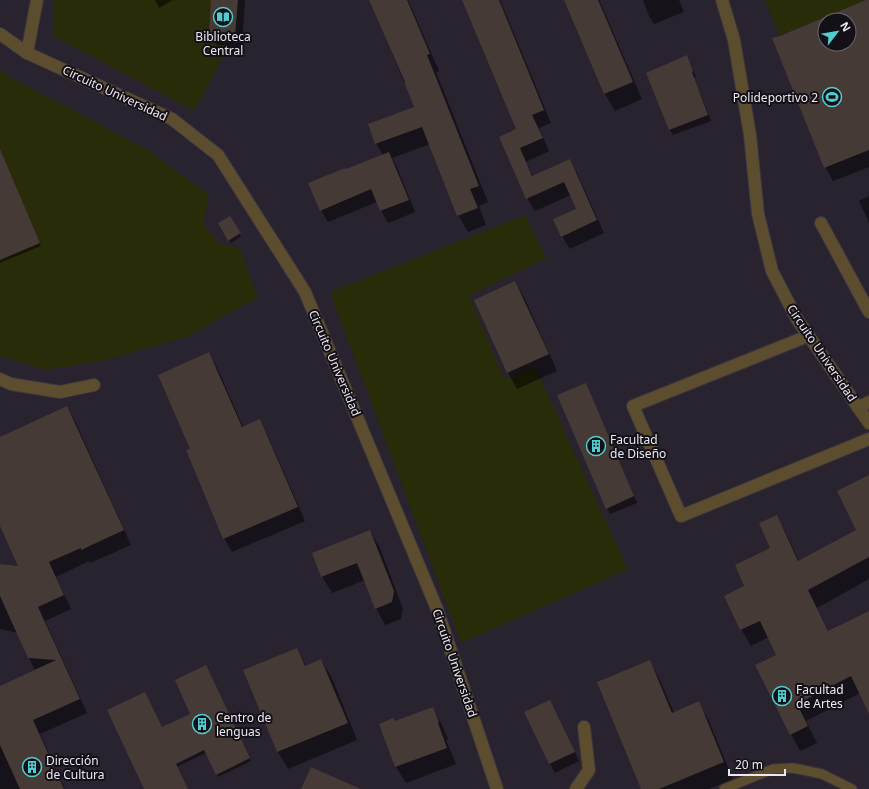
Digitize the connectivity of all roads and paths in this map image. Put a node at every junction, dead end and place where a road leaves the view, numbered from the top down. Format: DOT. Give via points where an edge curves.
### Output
graph roads {
  1 [pos="37,0"];
  2 [pos="722,0"];
  3 [pos="0,34"];
  4 [pos="27,53"];
  5 [pos="821,223"];
  6 [pos="869,312"];
  7 [pos="808,336"];
  8 [pos="0,379"];
  9 [pos="94,385"];
  10 [pos="864,405"];
  11 [pos="869,423"];
  12 [pos="869,439"];
  13 [pos="584,727"];
  14 [pos="497,789"];
  15 [pos="576,789"];
  16 [pos="724,789"];
  17 [pos="852,789"];
  1 -- 4 [label="street"];
  2 -- 7 [label="street, Circuito Universidad" via="734,40 750,136 758,214 772,271"];
  3 -- 4 [label="street, Circuito Universidad"];
  4 -- 14 [label="street, Circuito Universidad" via="172,119 218,155 305,292 437,609"];
  5 -- 6 [label="street"];
  7 -- 10 [label="street, Circuito Universidad"];
  7 -- 12 [label="street" via="633,406 680,516"];
  8 -- 9 [label="street" via="11,384 60,392"];
  10 -- 11 [label="street, Circuito Universidad"];
  13 -- 15 [label="street" via="589,770"];
  16 -- 17 [label="lane" via="773,769 793,768 822,774"];
}
